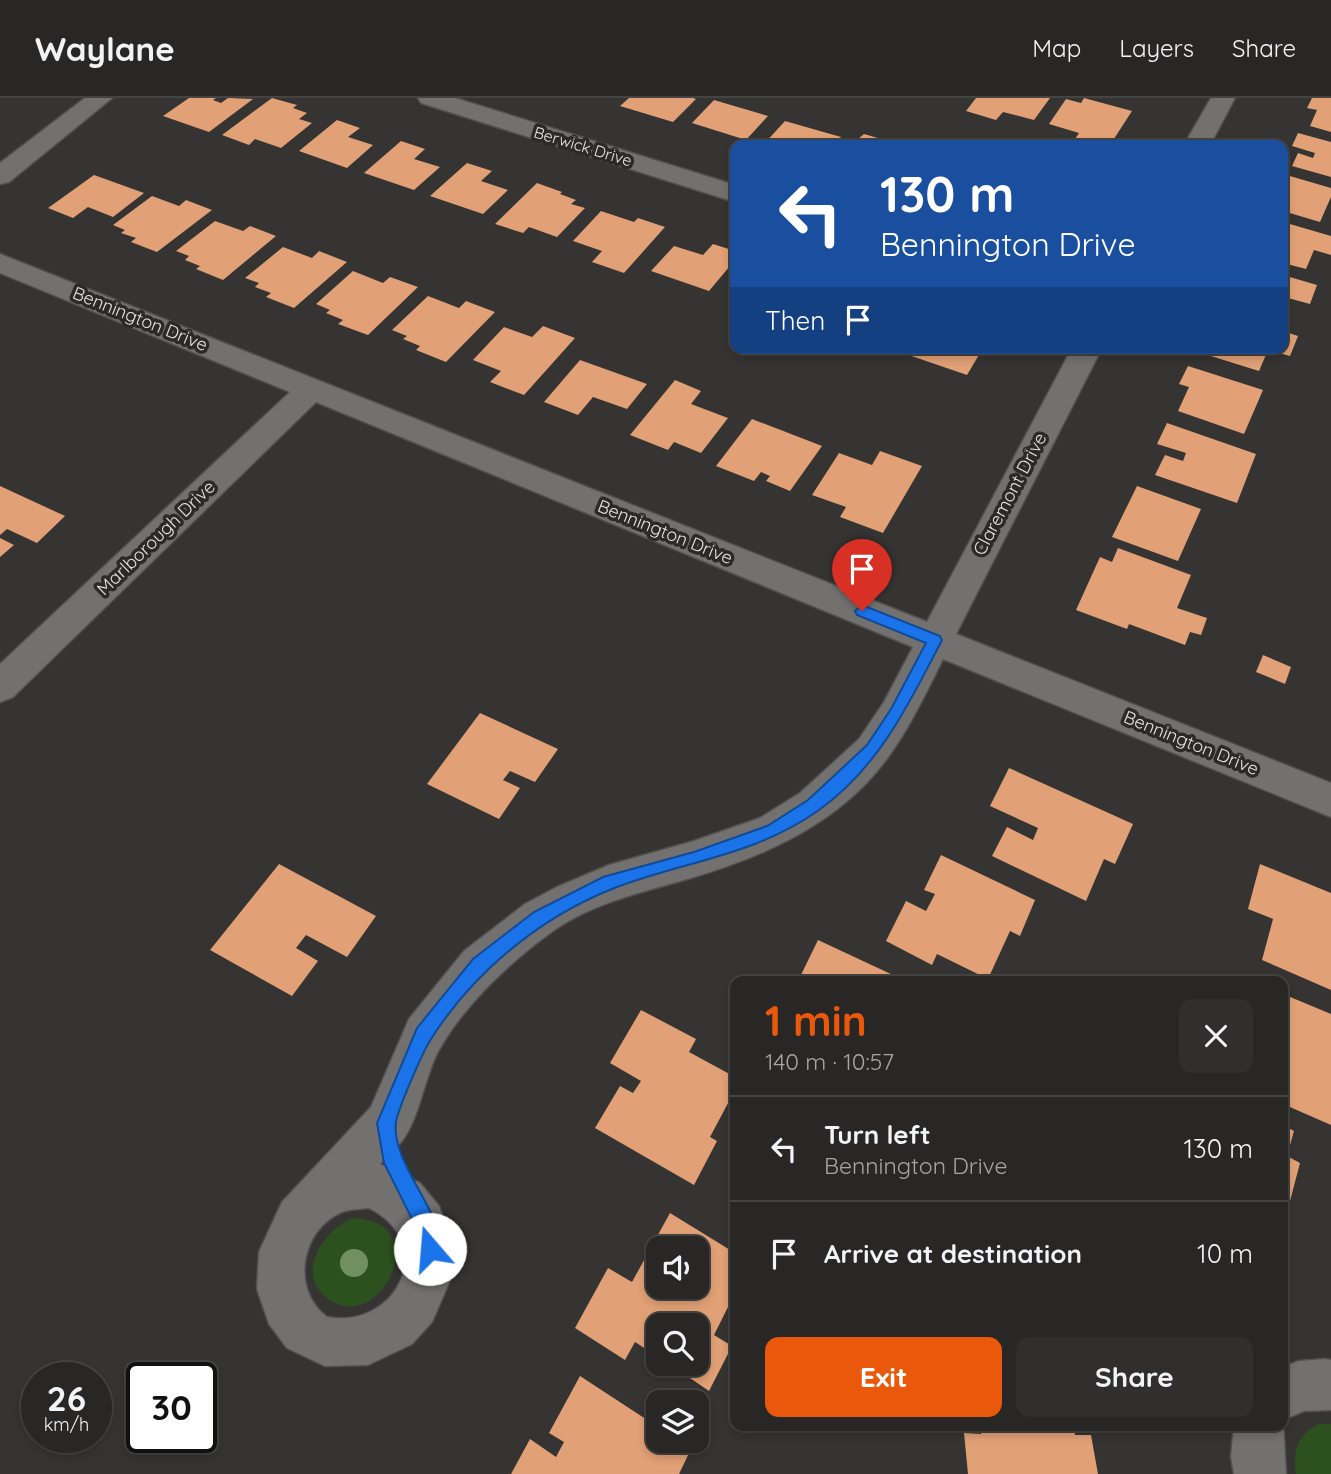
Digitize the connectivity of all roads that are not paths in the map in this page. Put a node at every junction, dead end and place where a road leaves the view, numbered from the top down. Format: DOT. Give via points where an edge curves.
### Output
graph roads {
  1 [pos="100,98"];
  2 [pos="430,98"];
  3 [pos="1223,98"];
  4 [pos="1200,140"];
  5 [pos="0,176"];
  6 [pos="730,192"];
  7 [pos="0,263"];
  8 [pos="1084,354"];
  9 [pos="312,389"];
  10 [pos="934,640"];
  11 [pos="0,687"];
  12 [pos="1331,800"];
  13 [pos="387,1123"];
  14 [pos="413,1204"];
  15 [pos="304,1212"];
  16 [pos="1331,1385"];
  17 [pos="1288,1391"];
  18 [pos="1260,1431"];
  19 [pos="1260,1474"];
  1 -- 5 [label="street"];
  2 -- 6 [label="street, Berwick Drive"];
  3 -- 4 [label="street"];
  7 -- 9 [label="street, Bennington Drive"];
  8 -- 10 [label="street, Claremont Drive"];
  9 -- 10 [label="street, Bennington Drive"];
  9 -- 11 [label="street, Marlborough Drive"];
  10 -- 12 [label="street, Bennington Drive"];
  10 -- 13 [label="street, Claremont Drive" via="873,750 814,805 773,831 609,883 570,900 540,917 479,965 424,1034"];
  13 -- 14 [label="street" via="393,1163"];
  13 -- 15 [label="street"];
  14 -- 15 [label="street" via="372,1184 348,1186 325,1195"];
  14 -- 15 [label="street" via="425,1225 430,1249 428,1276 417,1301 400,1322 377,1338 351,1345 326,1342 303,1331 287,1311 279,1287 280,1260 289,1234"];
  16 -- 17 [label="street" via="1312,1384"];
  18 -- 19 [label="street"];
}
